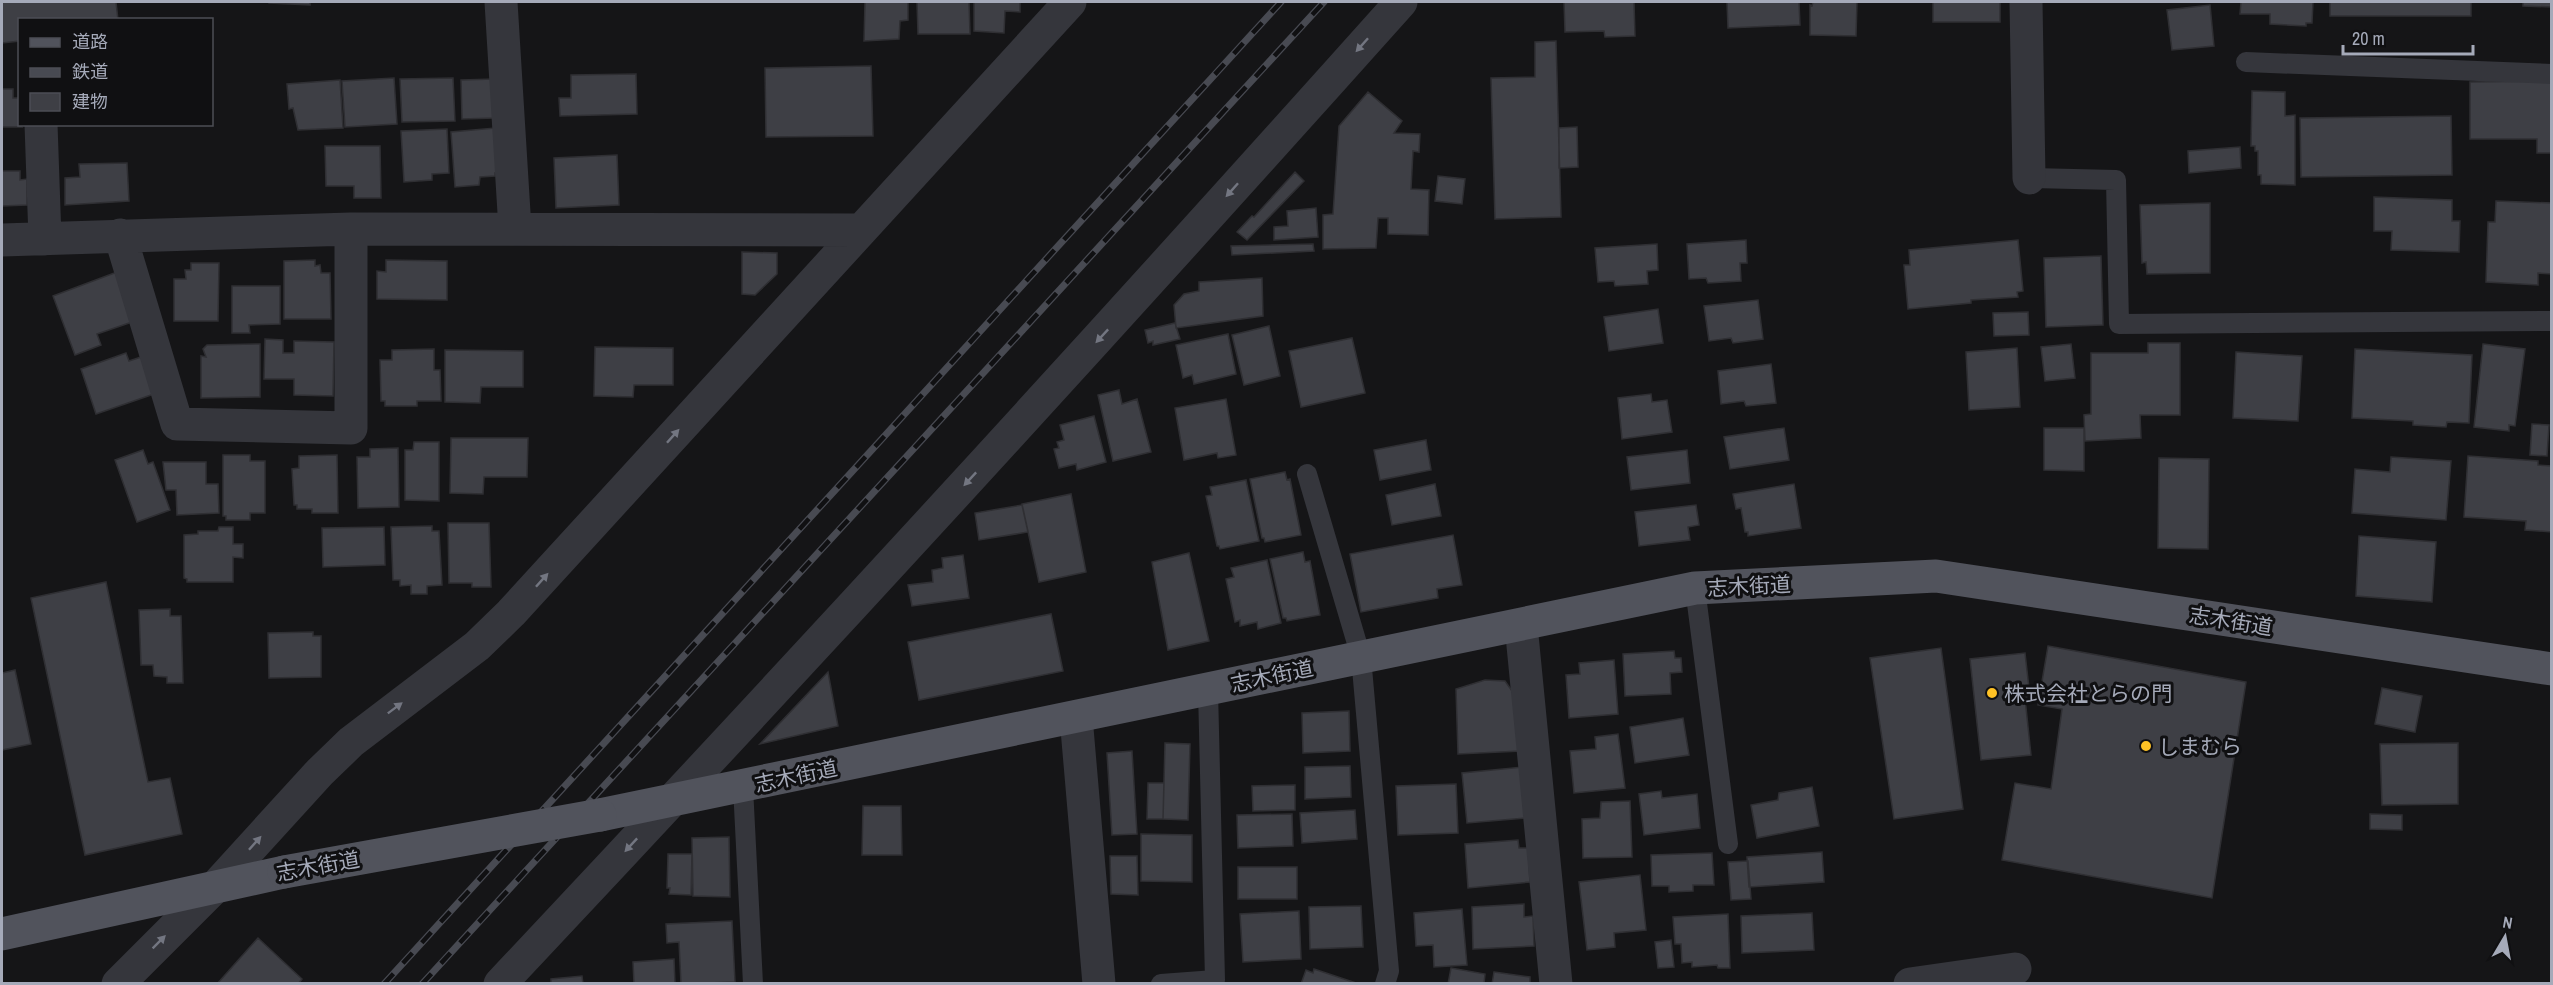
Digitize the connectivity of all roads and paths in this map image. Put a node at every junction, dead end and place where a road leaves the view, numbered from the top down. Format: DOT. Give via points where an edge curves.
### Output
graph roads {
  1 [pos="501,2"];
  2 [pos="1070,2"];
  3 [pos="1401,2"];
  4 [pos="2026,2"];
  5 [pos="2246,62"];
  6 [pos="2552,74"];
  7 [pos="41,126"];
  8 [pos="2029,178"];
  9 [pos="351,229"];
  10 [pos="515,229"];
  11 [pos="861,230"];
  12 [pos="120,235"];
  13 [pos="45,239"];
  14 [pos="2,240"];
  15 [pos="2552,321"];
  16 [pos="1307,474"];
  17 [pos="1695,588"];
  18 [pos="1521,625"];
  19 [pos="1361,657"];
  20 [pos="2552,669"];
  21 [pos="1208,690"];
  22 [pos="1076,717"];
  23 [pos="743,787"];
  24 [pos="671,802"];
  25 [pos="1728,844"];
  26 [pos="216,886"];
  27 [pos="2,934"];
  28 [pos="2015,969"];
  29 [pos="1979,979"];
  30 [pos="118,984"];
  31 [pos="500,984"];
  32 [pos="753,984"];
  33 [pos="1099,984"];
  34 [pos="1161,984"];
  35 [pos="1385,984"];
  36 [pos="1556,984"];
  37 [pos="1910,984"];
  1 -- 10 [label="street"];
  2 -- 11 [label="street"];
  3 -- 24 [label="street, one-way" via="1108,330"];
  4 -- 8 [label="street"];
  5 -- 6 [label="lane"];
  7 -- 13 [label="street"];
  8 -- 15 [label="lane" via="2116,180 2119,324"];
  9 -- 10 [label="street"];
  9 -- 12 [label="street"];
  9 -- 12 [label="street" via="351,428 177,424"];
  10 -- 11 [label="street"];
  26 -- 11 [label="street, one-way" via="351,742 477,646 511,613"];
  12 -- 13 [label="street"];
  13 -- 14 [label="street"];
  16 -- 19 [label="lane"];
  17 -- 18 [label="main road, 志木街道"];
  17 -- 20 [label="main road, 志木街道" via="1936,576"];
  17 -- 25 [label="lane"];
  18 -- 19 [label="main road, 志木街道"];
  18 -- 36 [label="street"];
  19 -- 21 [label="main road, 志木街道"];
  19 -- 35 [label="lane" via="1389,971"];
  21 -- 22 [label="main road, 志木街道"];
  21 -- 34 [label="lane" via="1215,980"];
  22 -- 23 [label="main road, 志木街道"];
  22 -- 33 [label="street"];
  23 -- 24 [label="main road, 志木街道"];
  23 -- 32 [label="lane"];
  24 -- 26 [label="main road, 志木街道, bridge"];
  24 -- 31 [label="street, one-way"];
  26 -- 27 [label="main road, 志木街道"];
  30 -- 26 [label="street, one-way"];
  28 -- 29 [label="street"];
  29 -- 37 [label="street"];
}
